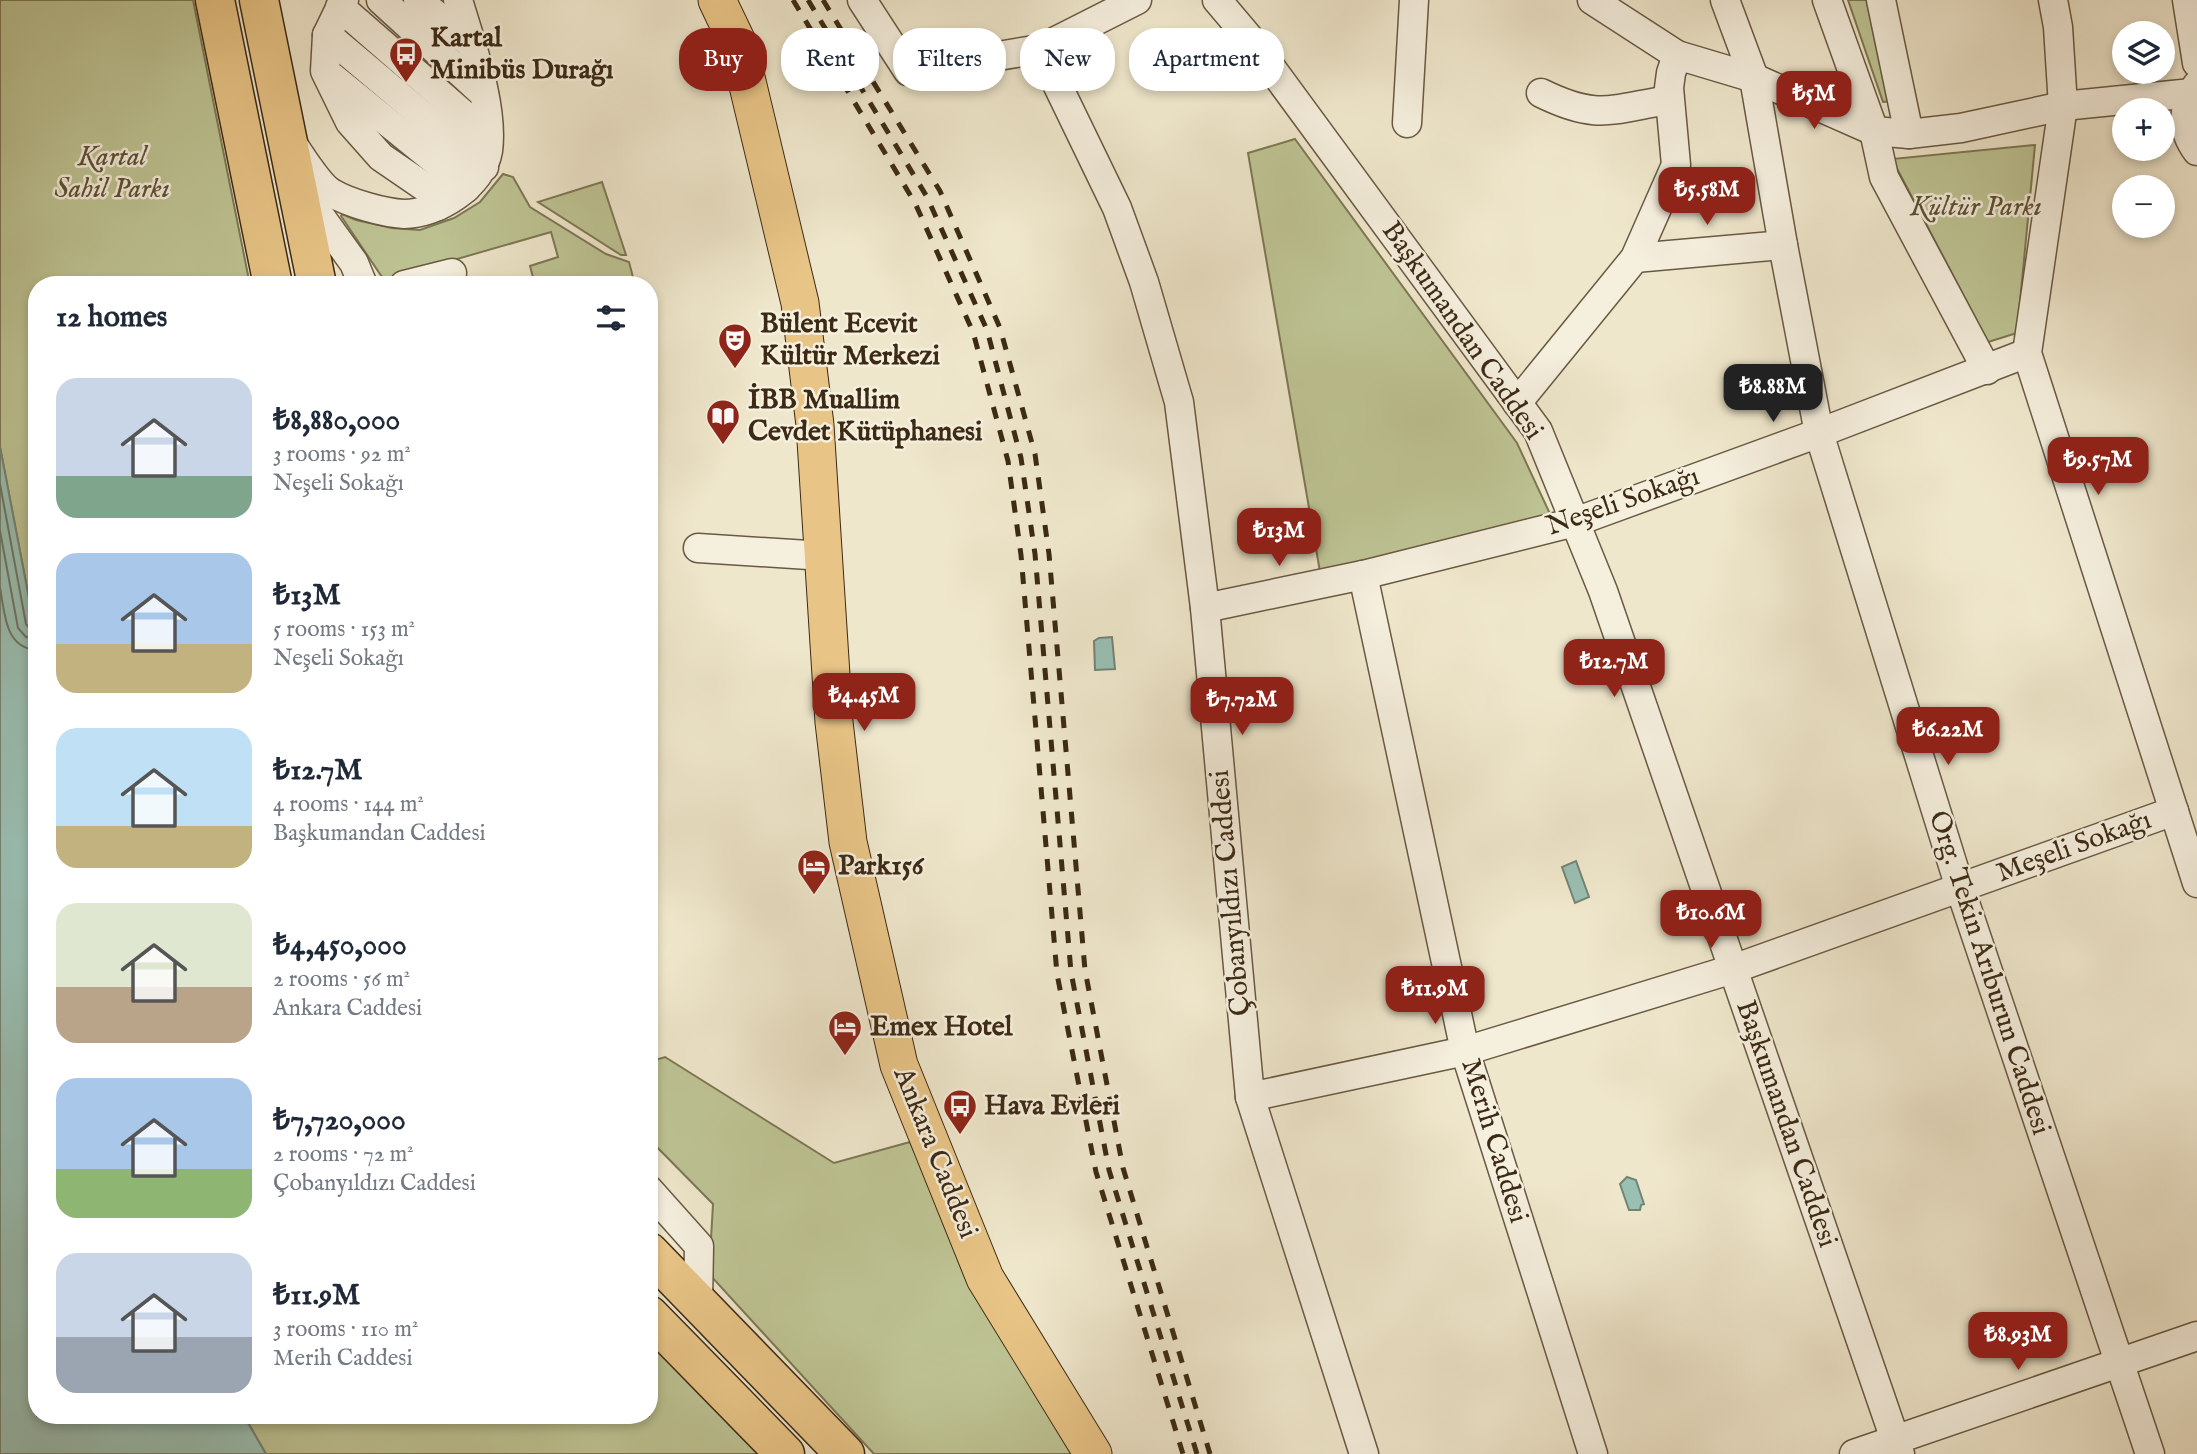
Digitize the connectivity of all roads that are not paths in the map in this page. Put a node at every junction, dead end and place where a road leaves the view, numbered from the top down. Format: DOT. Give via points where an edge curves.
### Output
graph roads {
  1 [pos="215,0"];
  2 [pos="259,0"];
  3 [pos="380,0"];
  4 [pos="418,0"];
  5 [pos="458,0"];
  6 [pos="717,0"];
  7 [pos="862,0"];
  8 [pos="1111,0"];
  9 [pos="1137,0"];
  10 [pos="1217,0"];
  11 [pos="1414,0"];
  12 [pos="1592,0"];
  13 [pos="1725,0"];
  14 [pos="1827,0"];
  15 [pos="1881,0"];
  16 [pos="2053,0"];
  17 [pos="2186,0"];
  18 [pos="342,3"];
  19 [pos="1070,28"];
  20 [pos="1082,28"];
  21 [pos="327,35"];
  22 [pos="471,44"];
  23 [pos="1020,52"];
  24 [pos="1677,55"];
  25 [pos="2197,63"];
  26 [pos="325,71"];
  27 [pos="1754,78"];
  28 [pos="1060,91"];
  29 [pos="1541,93"];
  30 [pos="484,94"];
  31 [pos="1669,100"];
  32 [pos="2184,104"];
  33 [pos="2063,106"];
  34 [pos="2112,112"];
  35 [pos="1407,123"];
  36 [pos="241,130"];
  37 [pos="1874,131"];
  38 [pos="1909,134"];
  39 [pos="487,135"];
  40 [pos="287,137"];
  41 [pos="2197,150"];
  42 [pos="484,167"];
  43 [pos="296,183"];
  44 [pos="466,188"];
  45 [pos="438,206"];
  46 [pos="1783,245"];
  47 [pos="1635,258"];
  48 [pos="452,273"];
  49 [pos="255,276"];
  50 [pos="271,276"];
  51 [pos="315,276"];
  52 [pos="359,276"];
  53 [pos="440,276"];
  54 [pos="2027,353"];
  55 [pos="1987,370"];
  56 [pos="1517,402"];
  57 [pos="1819,433"];
  58 [pos="1575,522"];
  59 [pos="698,548"];
  60 [pos="824,556"];
  61 [pos="1363,575"];
  62 [pos="1205,608"];
  63 [pos="2174,811"];
  64 [pos="2197,883"];
  65 [pos="1960,888"];
  66 [pos="1733,969"];
  67 [pos="1465,1051"];
  68 [pos="1250,1097"];
  69 [pos="658,1200"];
  70 [pos="658,1261"];
  71 [pos="698,1302"];
  72 [pos="658,1324"];
  73 [pos="2197,1336"];
  74 [pos="2118,1364"];
  75 [pos="1897,1447"];
  76 [pos="785,1454"];
  77 [pos="845,1454"];
  78 [pos="1093,1454"];
  79 [pos="1364,1454"];
  80 [pos="1593,1454"];
  81 [pos="1854,1454"];
  82 [pos="2150,1454"];
  1 -- 36 [label="highway"];
  2 -- 40 [label="highway"];
  3 -- 30 [label="street"];
  4 -- 22 [label="street"];
  5 -- 22 [label="street"];
  6 -- 60 [label="main road, Ankara Caddesi" via="738,44 800,303"];
  7 -- 23 [label="street" via="908,71"];
  8 -- 19 [label="street"];
  9 -- 20 [label="street"];
  10 -- 56 [label="street, Başkumandan Caddesi" via="1250,38"];
  11 -- 35 [label="street"];
  12 -- 24 [label="street"];
  13 -- 27 [label="street, Org. Tekin Arıburun Caddesi"];
  14 -- 37 [label="street"];
  15 -- 38 [label="street"];
  16 -- 33 [label="street"];
  17 -- 25 [label="street"];
  18 -- 21 [label="street"];
  18 -- 39 [label="street"];
  21 -- 26 [label="street"];
  21 -- 42 [label="street"];
  22 -- 30 [label="street"];
  24 -- 27 [label="street"];
  24 -- 31 [label="street"];
  26 -- 44 [label="street"];
  26 -- 45 [label="street" via="350,122 381,157 435,194"];
  27 -- 37 [label="street"];
  27 -- 46 [label="street, Org. Tekin Arıburun Caddesi"];
  28 -- 62 [label="street, Çobanyıldızı Caddesi" via="1117,208 1179,402"];
  29 -- 31 [label="street" via="1596,112"];
  30 -- 39 [label="street"];
  31 -- 47 [label="street" via="1676,165"];
  32 -- 33 [label="street"];
  32 -- 41 [label="street" via="2187,133"];
  33 -- 34 [label="street"];
  33 -- 38 [label="street"];
  33 -- 54 [label="street"];
  36 -- 49 [label="highway"];
  36 -- 50 [label="highway"];
  37 -- 38 [label="street"];
  37 -- 55 [label="street" via="1884,177"];
  39 -- 42 [label="street"];
  40 -- 43 [label="highway"];
  40 -- 45 [label="street" via="329,192 360,205 404,214"];
  42 -- 44 [label="street"];
  43 -- 51 [label="highway"];
  43 -- 52 [label="street"];
  44 -- 45 [label="street"];
  46 -- 47 [label="street"];
  46 -- 57 [label="street, Org. Tekin Arıburun Caddesi"];
  47 -- 56 [label="street"];
  48 -- 53 [label="street"];
  54 -- 55 [label="street, Neşeli Sokağı"];
  54 -- 63 [label="street"];
  55 -- 57 [label="street, Neşeli Sokağı"];
  56 -- 58 [label="street, Başkumandan Caddesi" via="1538,431"];
  57 -- 58 [label="street, Neşeli Sokağı"];
  57 -- 65 [label="street, Org. Tekin Arıburun Caddesi"];
  58 -- 61 [label="street, Neşeli Sokağı"];
  58 -- 66 [label="street, Başkumandan Caddesi"];
  59 -- 60 [label="street"];
  60 -- 78 [label="main road, Ankara Caddesi" via="834,722 848,842 899,1065 985,1278"];
  61 -- 62 [label="street, Neşeli Sokağı"];
  61 -- 67 [label="street, Merih Caddesi"];
  62 -- 68 [label="street, Çobanyıldızı Caddesi"];
  63 -- 64 [label="street"];
  63 -- 65 [label="street, Meşeli Sokağı"];
  65 -- 66 [label="street, Meşeli Sokağı"];
  65 -- 74 [label="street, Org. Tekin Arıburun Caddesi"];
  66 -- 67 [label="street, Meşeli Sokağı"];
  66 -- 75 [label="street, Başkumandan Caddesi"];
  67 -- 68 [label="street, Meşeli Sokağı"];
  67 -- 80 [label="street, Merih Caddesi"];
  68 -- 79 [label="street, Çobanyıldızı Caddesi"];
  69 -- 71 [label="street" via="699,1246"];
  70 -- 71 [label="highway"];
  71 -- 77 [label="highway"];
  72 -- 76 [label="highway"];
  73 -- 74 [label="street"];
  74 -- 75 [label="street"];
  74 -- 82 [label="street, Org. Tekin Arıburun Caddesi"];
  75 -- 81 [label="street"];
}
